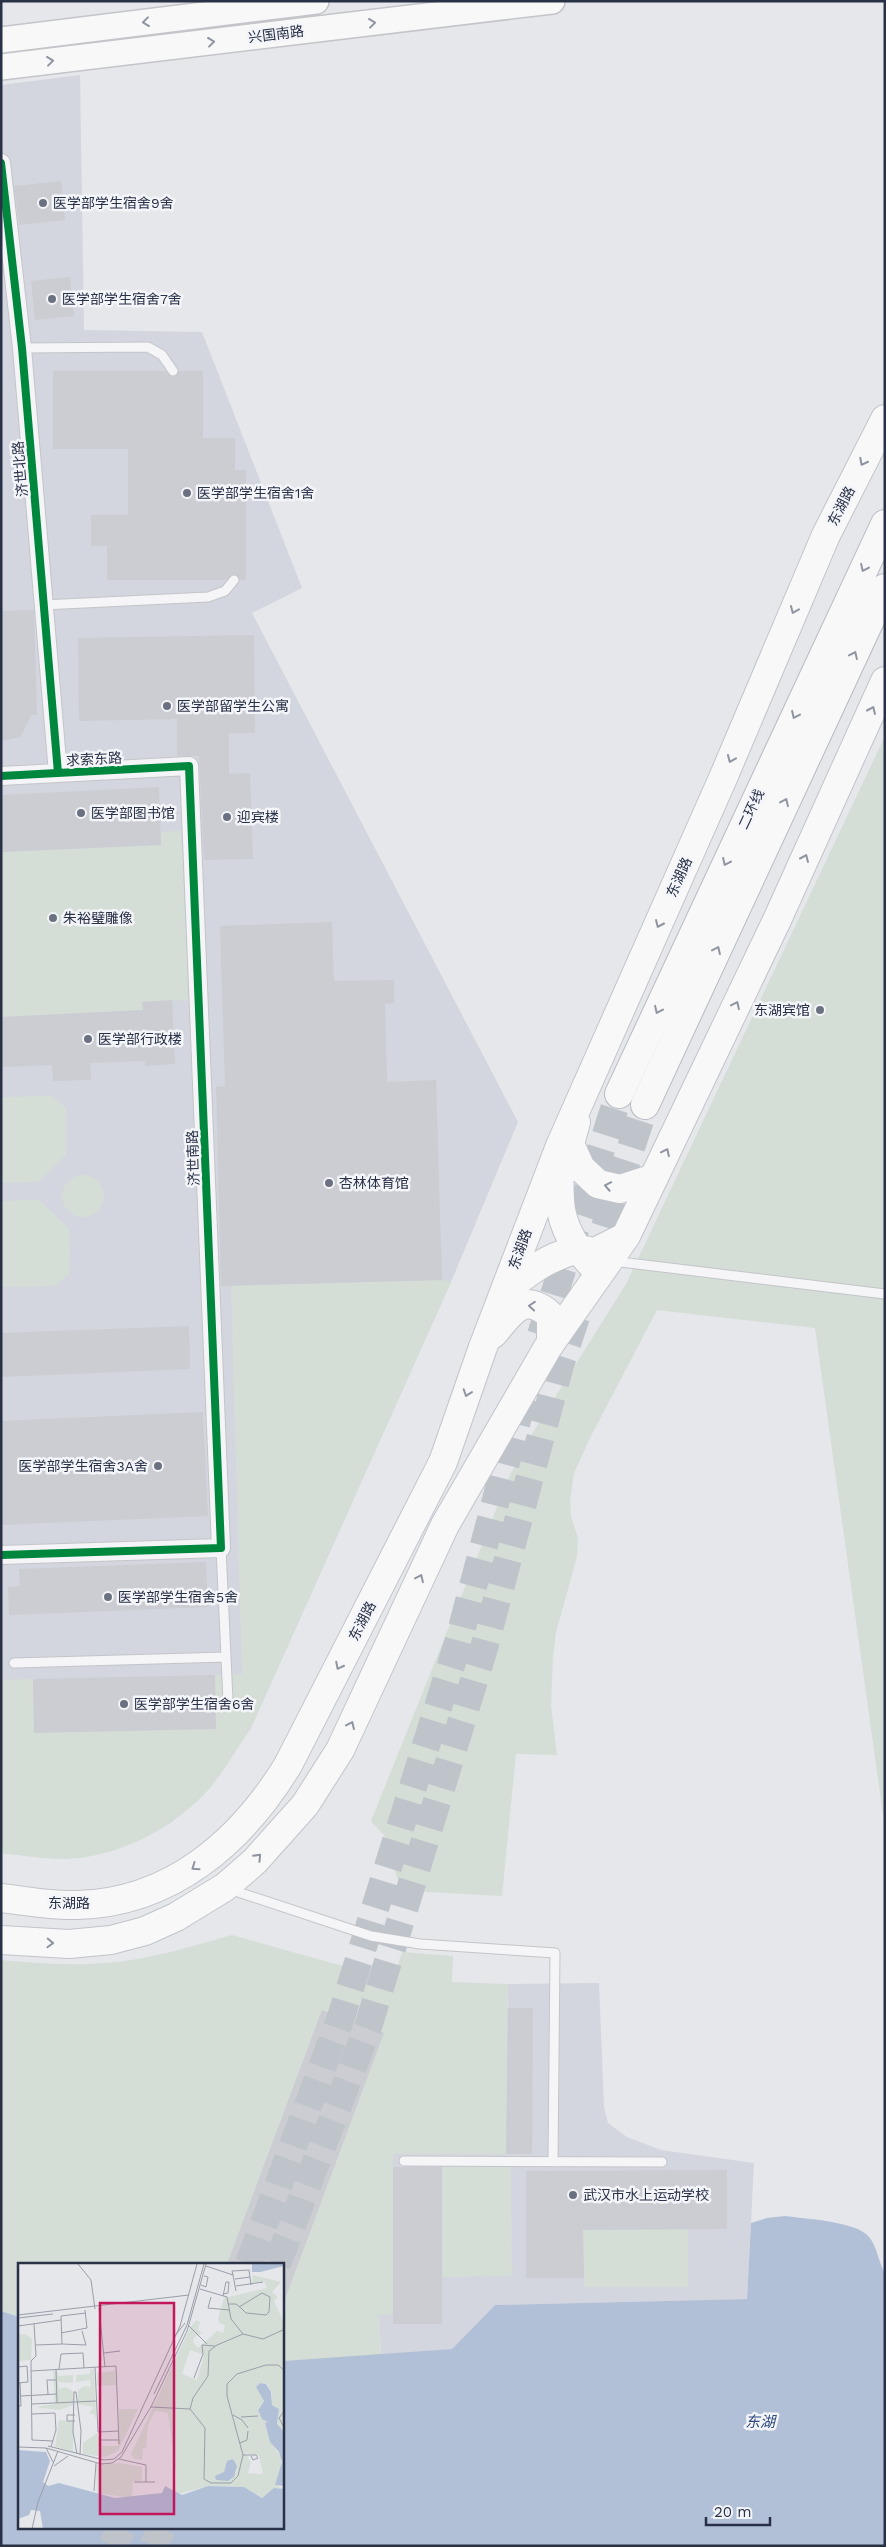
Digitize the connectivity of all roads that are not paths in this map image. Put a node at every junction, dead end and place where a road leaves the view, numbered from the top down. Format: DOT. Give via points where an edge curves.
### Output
graph roads {
  1 [pos="316,1"];
  2 [pos="552,1"];
  3 [pos="1,40"];
  4 [pos="1,67"];
  5 [pos="1,163"];
  6 [pos="22,348"];
  7 [pos="173,371"];
  8 [pos="885,419"];
  9 [pos="885,524"];
  10 [pos="234,580"];
  11 [pos="885,588"];
  12 [pos="43,604"];
  13 [pos="885,681"];
  14 [pos="189,766"];
  15 [pos="58,773"];
  16 [pos="1,776"];
  17 [pos="584,1091"];
  18 [pos="619,1094"];
  19 [pos="645,1105"];
  20 [pos="560,1146"];
  21 [pos="654,1178"];
  22 [pos="626,1236"];
  23 [pos="578,1249"];
  24 [pos="609,1261"];
  25 [pos="592,1284"];
  26 [pos="504,1292"];
  27 [pos="885,1294"];
  28 [pos="551,1343"];
  29 [pos="483,1347"];
  30 [pos="221,1548"];
  31 [pos="1,1555"];
  32 [pos="226,1657"];
  33 [pos="14,1663"];
  34 [pos="228,1701"];
  35 [pos="224,1887"];
  36 [pos="1,1898"];
  37 [pos="1,1940"];
  38 [pos="404,2161"];
  39 [pos="553,2162"];
  40 [pos="662,2162"];
  1 -- 3 [label="main road, 兴国南路, one-way"];
  4 -- 2 [label="main road, 兴国南路, one-way"];
  5 -- 6 [label="street, 济世北路"];
  6 -- 7 [label="lane" via="148,347 162,355"];
  6 -- 12 [label="street, 济世北路"];
  8 -- 17 [label="main road, 东湖路, one-way" via="826,536"];
  9 -- 18 [label="main road, 二环线, one-way"];
  10 -- 12 [label="lane" via="224,591 208,597"];
  19 -- 11 [label="main road, 二环线, one-way"];
  12 -- 15 [label="street, 济世北路"];
  21 -- 13 [label="main road, one-way" via="777,920"];
  14 -- 15 [label="street, 求索东路"];
  14 -- 30 [label="street, 济世南路"];
  15 -- 16 [label="street, 求索东路"];
  17 -- 20 [label="main road, 东湖路"];
  21 -- 17 [label="main road, one-way" via="620,1188 598,1184 581,1168 570,1144"];
  20 -- 23 [label="main road" via="558,1206 571,1240"];
  20 -- 26 [label="main road, 东湖路"];
  21 -- 22 [label="main road"];
  22 -- 23 [label="main road" via="595,1252"];
  22 -- 24 [label="main road"];
  23 -- 25 [label="main road" via="590,1263"];
  23 -- 26 [label="main road" via="542,1263"];
  24 -- 25 [label="main road"];
  24 -- 27 [label="lane"];
  25 -- 28 [label="main road"];
  26 -- 29 [label="main road, 东湖路"];
  28 -- 29 [label="main road, one-way" via="551,1316 541,1307 528,1304 516,1307"];
  35 -- 28 [label="main road, one-way" via="255,1861 284,1830 327,1772 445,1525"];
  29 -- 36 [label="main road, 东湖路, one-way" via="443,1462 300,1742 264,1803 210,1856 162,1887 138,1896 78,1905"];
  30 -- 31 [label="street"];
  30 -- 32 [label="lane"];
  32 -- 33 [label="lane"];
  32 -- 34 [label="lane"];
  37 -- 35 [label="main road, one-way" via="69,1944 111,1940 176,1918"];
  35 -- 39 [label="lane" via="370,1936 420,1944 555,1953"];
  38 -- 39 [label="lane"];
  39 -- 40 [label="lane"];
}
